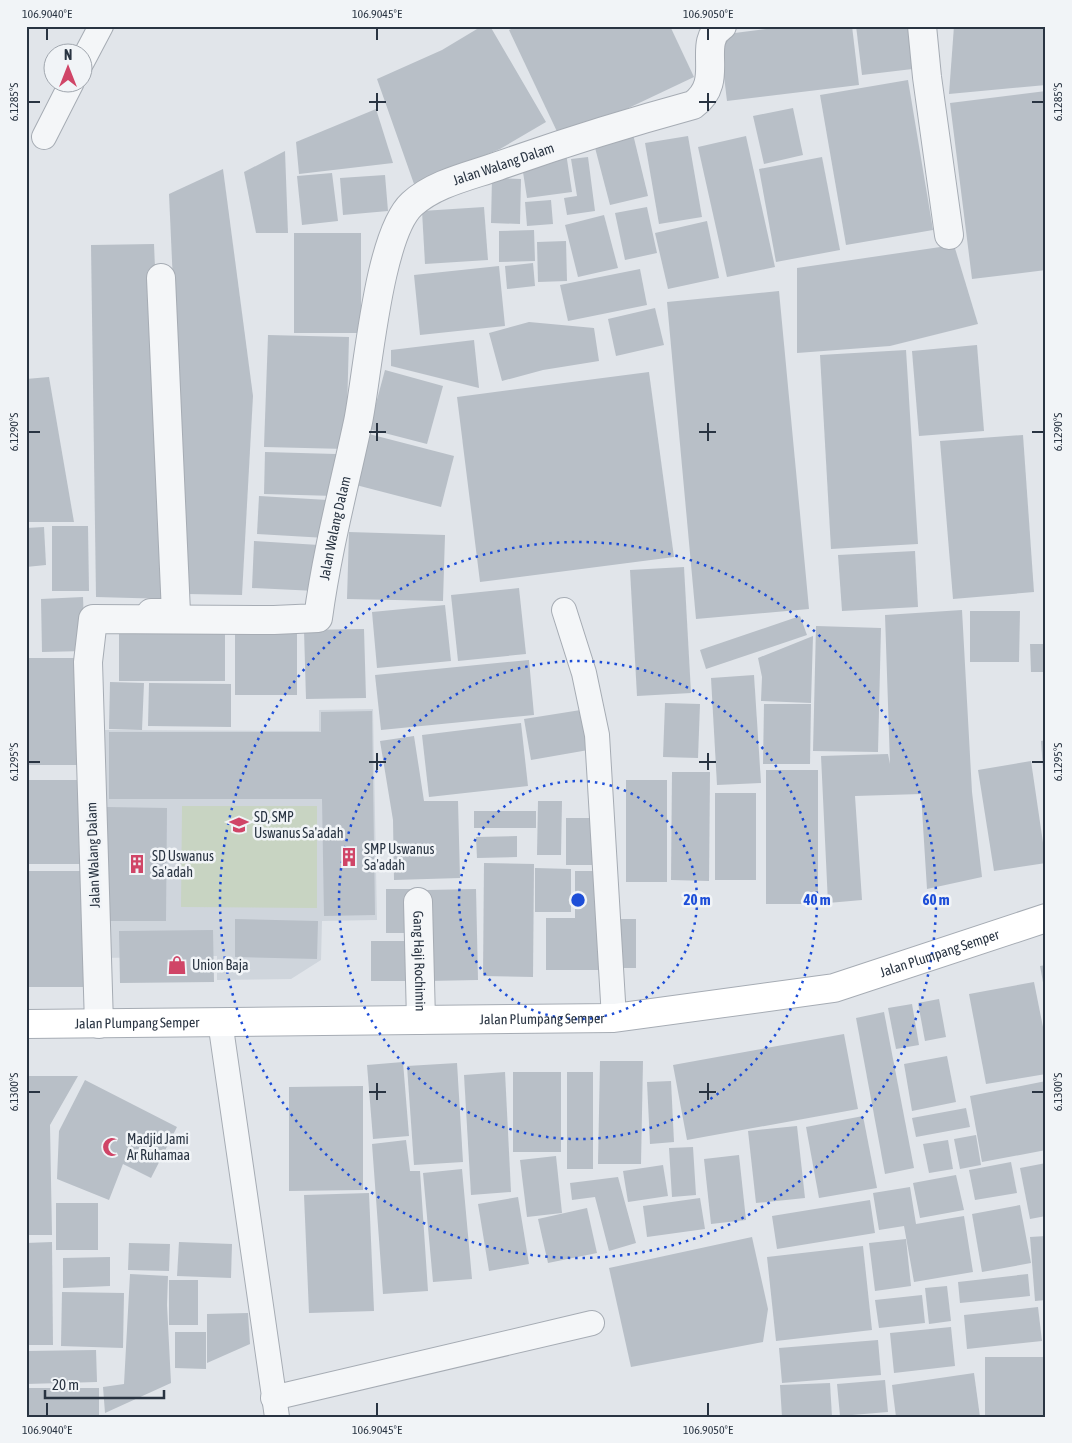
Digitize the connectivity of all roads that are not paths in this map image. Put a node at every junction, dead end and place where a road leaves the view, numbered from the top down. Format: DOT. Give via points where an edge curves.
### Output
graph roads {
  1 [pos="101,26"];
  2 [pos="722,26"];
  3 [pos="922,26"];
  4 [pos="92,43"];
  5 [pos="67,92"];
  6 [pos="44,137"];
  7 [pos="948,234"];
  8 [pos="161,278"];
  9 [pos="564,610"];
  10 [pos="93,618"];
  11 [pos="418,902"];
  12 [pos="1046,918"];
  13 [pos="614,1018"];
  14 [pos="421,1020"];
  15 [pos="220,1021"];
  16 [pos="26,1024"];
  17 [pos="99,1024"];
  18 [pos="592,1322"];
  19 [pos="275,1407"];
  1 -- 4 [label="lane"];
  2 -- 10 [label="street, Jalan Walang Dalam" via="716,30 712,41 710,85 702,99 693,105 595,132 439,186 412,204 398,224 385,260 358,421 326,562 318,618"];
  3 -- 7 [label="street"];
  5 -- 6 [label="lane"];
  8 -- 10 [label="street" via="176,613 100,611"];
  9 -- 13 [label="lane" via="584,673 596,735"];
  10 -- 17 [label="street, Jalan Walang Dalam" via="88,662"];
  11 -- 14 [label="street, Gang Haji Rochimin"];
  12 -- 13 [label="main road, Jalan Plumpang Semper" via="834,988"];
  13 -- 14 [label="main road, Jalan Plumpang Semper"];
  14 -- 15 [label="main road, Jalan Plumpang Semper"];
  15 -- 17 [label="main road, Jalan Plumpang Semper"];
  15 -- 19 [label="lane"];
  16 -- 17 [label="main road, Jalan Plumpang Semper"];
  18 -- 19 [label="lane"];
}
